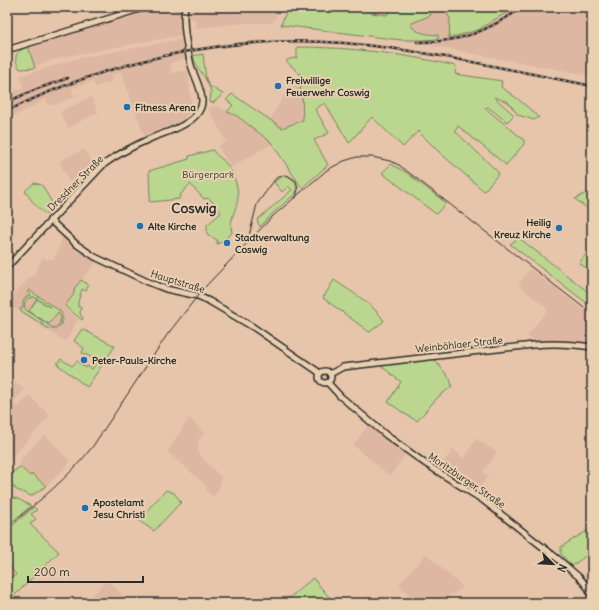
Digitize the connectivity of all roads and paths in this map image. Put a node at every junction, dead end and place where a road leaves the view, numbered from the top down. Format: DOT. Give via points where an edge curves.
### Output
graph roads {
  1 [pos="146,7"];
  2 [pos="185,7"];
  3 [pos="7,50"];
  4 [pos="50,220"];
  5 [pos="7,267"];
  6 [pos="592,347"];
  7 [pos="320,373"];
  8 [pos="330,374"];
  9 [pos="328,383"];
  10 [pos="592,595"];
  1 -- 3 [label="main road"];
  2 -- 4 [label="main road, Dresdner Straße" via="184,23 190,64 202,93 202,103 197,114 184,125 132,146 115,156 87,180"];
  4 -- 5 [label="main road, Dresdner Straße"];
  4 -- 7 [label="main road, Hauptstraße" via="76,244 95,257 148,282 209,301 253,327"];
  6 -- 8 [label="main road, Weinböhlaer Straße" via="554,343 533,345 343,367"];
  7 -- 8 [label="main road" via="325,371"];
  7 -- 9 [label="main road" via="320,382"];
  8 -- 9 [label="main road"];
  9 -- 10 [label="main road, Moritzburger Straße" via="386,435 484,501 558,559 580,578"];
}
